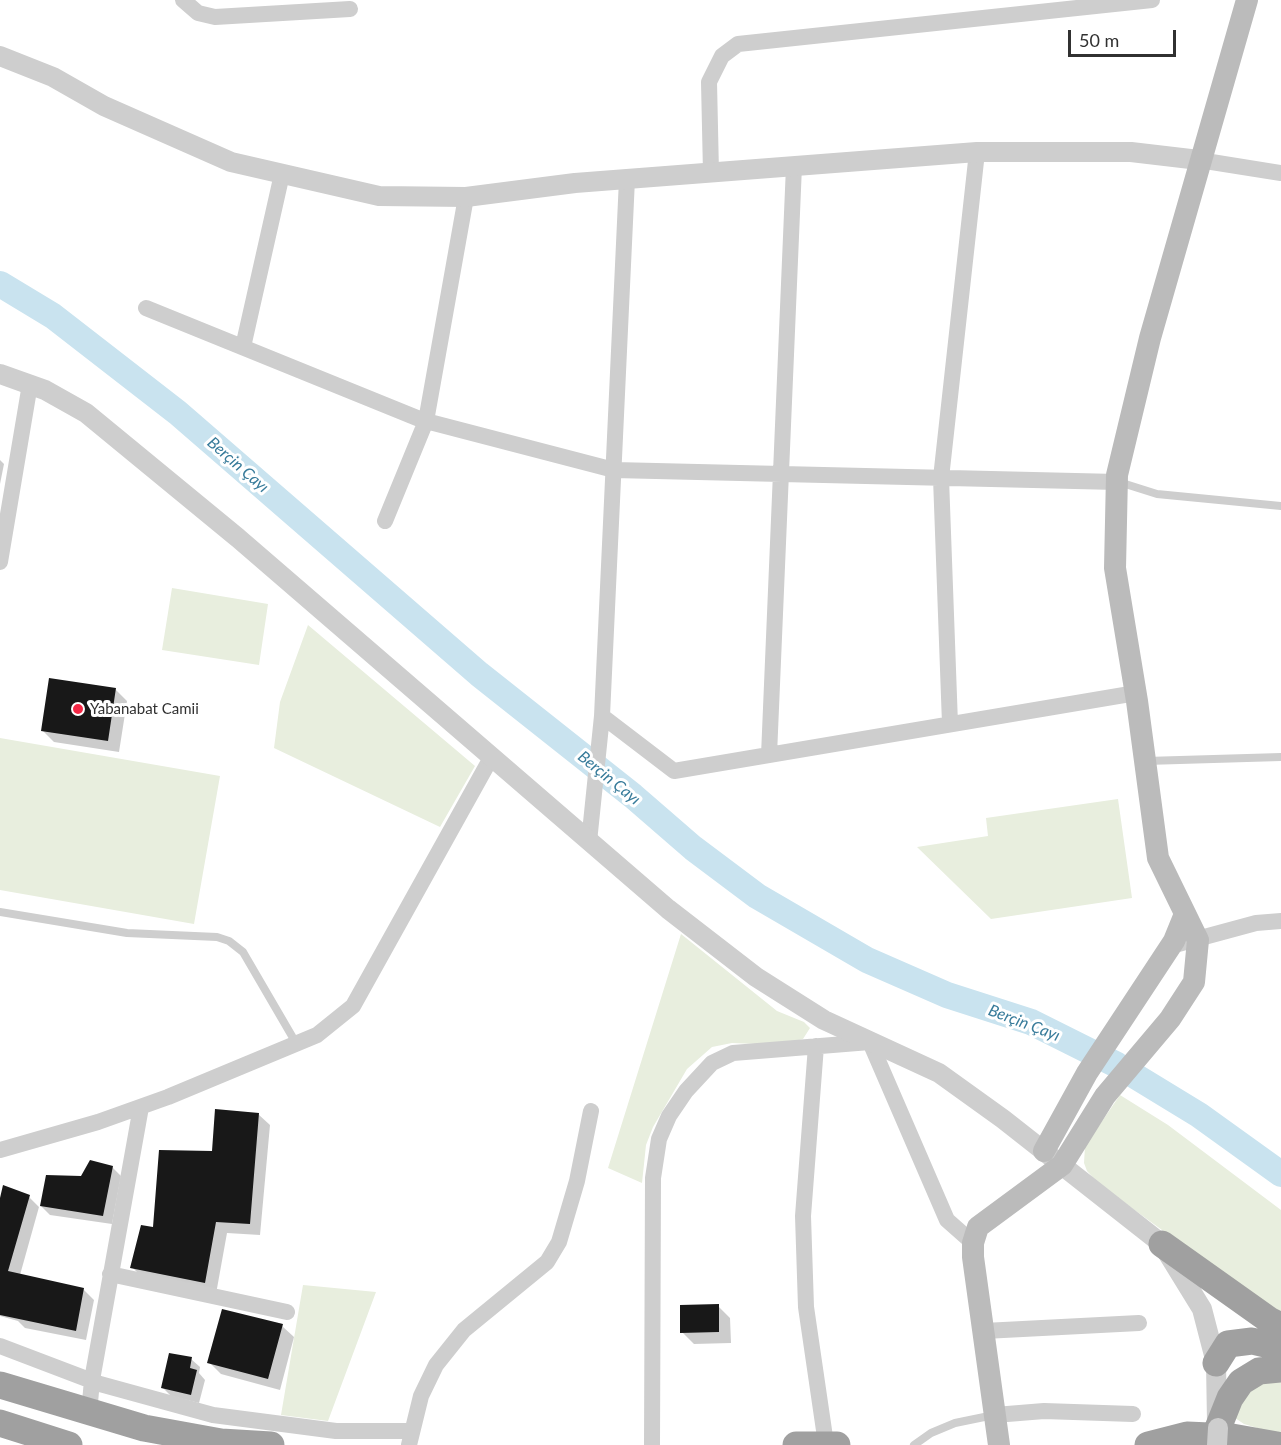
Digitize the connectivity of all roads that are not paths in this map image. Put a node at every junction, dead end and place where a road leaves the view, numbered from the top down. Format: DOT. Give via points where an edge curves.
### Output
graph roads {
  1 [pos="183,0"];
  2 [pos="1152,0"];
  3 [pos="1247,0"];
  4 [pos="350,9"];
  5 [pos="0,56"];
  6 [pos="977,152"];
  7 [pos="1199,160"];
  8 [pos="794,166"];
  9 [pos="711,173"];
  10 [pos="1281,173"];
  11 [pos="282,174"];
  12 [pos="627,179"];
  13 [pos="466,197"];
  14 [pos="146,308"];
  15 [pos="243,347"];
  16 [pos="0,374"];
  17 [pos="30,384"];
  18 [pos="426,421"];
  19 [pos="614,470"];
  20 [pos="781,474"];
  21 [pos="940,477"];
  22 [pos="1117,482"];
  23 [pos="1281,506"];
  24 [pos="385,520"];
  25 [pos="0,562"];
  26 [pos="1136,693"];
  27 [pos="602,720"];
  28 [pos="950,724"];
  29 [pos="769,755"];
  30 [pos="1281,757"];
  31 [pos="491,758"];
  32 [pos="1145,761"];
  33 [pos="590,837"];
  34 [pos="0,912"];
  35 [pos="1185,914"];
  36 [pos="1281,921"];
  37 [pos="1198,940"];
  38 [pos="1171,946"];
  39 [pos="870,1042"];
  40 [pos="296,1043"];
  41 [pos="816,1046"];
  42 [pos="141,1107"];
  43 [pos="591,1111"];
  44 [pos="0,1150"];
  45 [pos="1044,1151"];
  46 [pos="1062,1165"];
  47 [pos="973,1242"];
  48 [pos="1162,1244"];
  49 [pos="110,1274"];
  50 [pos="287,1312"];
  51 [pos="1139,1323"];
  52 [pos="1281,1326"];
  53 [pos="984,1330"];
  54 [pos="0,1346"];
  55 [pos="1281,1348"];
  56 [pos="1216,1362"];
  57 [pos="1281,1369"];
  58 [pos="92,1380"];
  59 [pos="0,1385"];
  60 [pos="0,1403"];
  61 [pos="89,1414"];
  62 [pos="1133,1414"];
  63 [pos="995,1415"];
  64 [pos="11,1430"];
  65 [pos="1217,1436"];
  66 [pos="410,1438"];
  67 [pos="826,1444"];
  68 [pos="69,1445"];
  69 [pos="140,1445"];
  70 [pos="271,1445"];
  71 [pos="652,1445"];
  72 [pos="796,1445"];
  73 [pos="837,1445"];
  74 [pos="914,1445"];
  75 [pos="999,1445"];
  76 [pos="1148,1445"];
  77 [pos="1277,1445"];
  1 -- 4 [label="street" via="198,13 216,17"];
  2 -- 9 [label="street" via="738,44 722,56 709,82"];
  3 -- 7 [label="main road"];
  5 -- 11 [label="street" via="231,162"];
  6 -- 7 [label="street" via="1131,152"];
  6 -- 8 [label="street"];
  6 -- 21 [label="street"];
  7 -- 10 [label="street"];
  7 -- 22 [label="main road" via="1150,338"];
  8 -- 9 [label="street"];
  8 -- 20 [label="street"];
  9 -- 12 [label="street"];
  11 -- 13 [label="street" via="379,196"];
  11 -- 15 [label="street"];
  12 -- 13 [label="street"];
  12 -- 19 [label="street"];
  13 -- 18 [label="street"];
  14 -- 15 [label="street"];
  15 -- 18 [label="street"];
  16 -- 17 [label="street"];
  17 -- 25 [label="street"];
  17 -- 31 [label="street" via="87,413 238,538"];
  18 -- 19 [label="street"];
  18 -- 24 [label="street"];
  19 -- 20 [label="street"];
  19 -- 27 [label="street"];
  20 -- 21 [label="street"];
  20 -- 29 [label="street"];
  21 -- 22 [label="street"];
  21 -- 28 [label="street"];
  22 -- 23 [label="lane" via="1156,494"];
  22 -- 26 [label="main road" via="1115,568"];
  26 -- 28 [label="street"];
  26 -- 32 [label="main road"];
  27 -- 29 [label="street" via="674,771"];
  27 -- 33 [label="street"];
  28 -- 29 [label="street"];
  30 -- 32 [label="lane"];
  31 -- 33 [label="street"];
  31 -- 40 [label="street" via="353,1006 317,1035"];
  32 -- 35 [label="main road" via="1158,858"];
  33 -- 39 [label="street" via="668,909 756,977 824,1020"];
  34 -- 40 [label="lane" via="127,933 229,940 243,952"];
  35 -- 37 [label="main road"];
  35 -- 38 [label="main road"];
  36 -- 37 [label="street" via="1256,923"];
  37 -- 38 [label="street"];
  37 -- 46 [label="main road" via="1194,982 1170,1020 1104,1096"];
  38 -- 45 [label="main road" via="1087,1073"];
  39 -- 41 [label="street"];
  39 -- 45 [label="street" via="939,1073"];
  39 -- 47 [label="street" via="947,1220"];
  40 -- 42 [label="street"];
  41 -- 67 [label="street" via="803,1215 804,1261 806,1307"];
  41 -- 71 [label="street" via="734,1053 712,1063 686,1091 659,1139 653,1178"];
  42 -- 44 [label="street"];
  42 -- 49 [label="street"];
  43 -- 66 [label="street" via="577,1181 559,1242 547,1262 464,1330 436,1365 421,1396"];
  45 -- 46 [label="street"];
  46 -- 47 [label="main road" via="978,1227"];
  46 -- 48 [label="street"];
  47 -- 53 [label="main road"];
  48 -- 52 [label="highway"];
  48 -- 56 [label="street" via="1202,1309"];
  49 -- 50 [label="street"];
  49 -- 58 [label="street"];
  51 -- 53 [label="street"];
  53 -- 63 [label="main road"];
  54 -- 58 [label="street"];
  55 -- 56 [label="highway" via="1252,1341 1228,1344"];
  56 -- 65 [label="street"];
  57 -- 65 [label="highway" via="1259,1371 1241,1382 1230,1398"];
  58 -- 61 [label="street"];
  58 -- 66 [label="street" via="213,1415"];
  59 -- 61 [label="highway"];
  60 -- 64 [label="highway"];
  61 -- 70 [label="highway" via="221,1442"];
  62 -- 63 [label="street"];
  63 -- 74 [label="lane" via="955,1423"];
  63 -- 75 [label="main road"];
  64 -- 68 [label="highway"];
  64 -- 69 [label="highway"];
  67 -- 72 [label="highway"];
  67 -- 73 [label="highway"];
  76 -- 77 [label="highway" via="1187,1435"];
}
